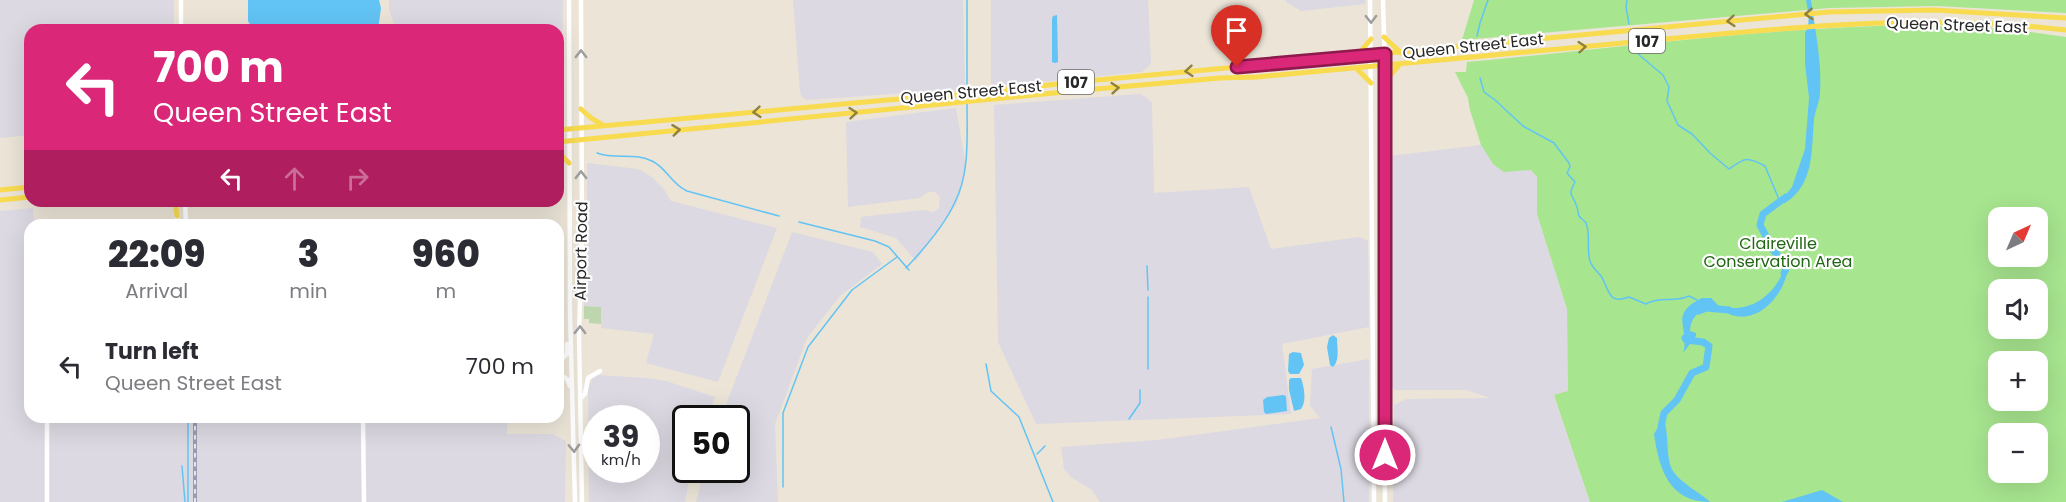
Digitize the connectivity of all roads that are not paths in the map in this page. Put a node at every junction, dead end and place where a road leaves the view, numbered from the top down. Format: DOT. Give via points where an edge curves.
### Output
graph roads {
  1 [pos="181,0"];
  2 [pos="569,0"];
  3 [pos="581,0"];
  4 [pos="1370,0"];
  5 [pos="1383,0"];
  6 [pos="2066,18"];
  7 [pos="181,24"];
  8 [pos="2066,30"];
  9 [pos="1384,37"];
  10 [pos="1371,39"];
  11 [pos="1401,53"];
  12 [pos="1385,54"];
  13 [pos="1371,56"];
  14 [pos="1356,57"];
  15 [pos="1401,64"];
  16 [pos="1385,65"];
  17 [pos="1371,66"];
  18 [pos="1356,68"];
  19 [pos="1385,81"];
  20 [pos="1371,83"];
  21 [pos="581,109"];
  22 [pos="730,114"];
  23 [pos="604,126"];
  24 [pos="711,126"];
  25 [pos="581,128"];
  26 [pos="564,129"];
  27 [pos="569,129"];
  28 [pos="581,140"];
  29 [pos="564,141"];
  30 [pos="569,141"];
  31 [pos="564,158"];
  32 [pos="569,163"];
  33 [pos="24,188"];
  34 [pos="0,190"];
  35 [pos="24,198"];
  36 [pos="0,200"];
  37 [pos="176,207"];
  38 [pos="177,216"];
  39 [pos="570,336"];
  40 [pos="564,357"];
  41 [pos="600,371"];
  42 [pos="564,377"];
  43 [pos="572,394"];
  44 [pos="580,399"];
  45 [pos="47,423"];
  46 [pos="363,423"];
  47 [pos="47,502"];
  48 [pos="364,502"];
  49 [pos="575,502"];
  50 [pos="582,502"];
  51 [pos="1374,502"];
  52 [pos="1384,502"];
  1 -- 7 [label="main road"];
  2 -- 27 [label="main road, Airport Road"];
  21 -- 3 [label="main road, Airport Road, one-way"];
  4 -- 10 [label="main road, one-way"];
  5 -- 9 [label="main road"];
  6 -- 11 [label="main road, Queen Street East / 107, one-way" via="1934,10 1829,12"];
  15 -- 8 [label="main road, Queen Street East / 107, one-way" via="1830,24 1936,22"];
  9 -- 11 [label="main road"];
  9 -- 12 [label="main road"];
  10 -- 13 [label="main road"];
  10 -- 14 [label="main road"];
  11 -- 12 [label="main road, Queen Street East / 107"];
  12 -- 13 [label="main road, Queen Street East / 107"];
  12 -- 16 [label="main road"];
  13 -- 14 [label="main road, Queen Street East / 107"];
  13 -- 17 [label="main road"];
  14 -- 22 [label="main road, Queen Street East / 107, one-way"];
  15 -- 16 [label="main road, Queen Street East / 107"];
  15 -- 19 [label="main road"];
  16 -- 17 [label="main road, Queen Street East / 107"];
  16 -- 19 [label="main road"];
  17 -- 18 [label="main road, Queen Street East / 107"];
  17 -- 20 [label="main road"];
  18 -- 20 [label="main road"];
  24 -- 18 [label="main road, Queen Street East / 107, one-way"];
  19 -- 52 [label="main road"];
  20 -- 51 [label="main road"];
  21 -- 23 [label="main road"];
  21 -- 25 [label="main road, Airport Road"];
  22 -- 23 [label="main road, Queen Street East / 107"];
  22 -- 24 [label="main road" via="727,121"];
  23 -- 25 [label="main road, Queen Street East / 107"];
  28 -- 24 [label="main road, Queen Street East / 107, one-way"];
  25 -- 27 [label="main road, Queen Street East / 107"];
  25 -- 28 [label="main road, Airport Road"];
  26 -- 27 [label="main road, Queen Street East / 107"];
  27 -- 30 [label="main road, Airport Road"];
  28 -- 30 [label="main road, Queen Street East / 107"];
  44 -- 28 [label="main road, Airport Road, one-way"];
  29 -- 30 [label="main road, Queen Street East / 107"];
  30 -- 32 [label="main road, Airport Road"];
  31 -- 32 [label="main road"];
  32 -- 39 [label="main road, Airport Road"];
  33 -- 34 [label="main road"];
  35 -- 36 [label="main road"];
  37 -- 38 [label="main road"];
  39 -- 40 [label="main road"];
  39 -- 43 [label="main road, Airport Road"];
  41 -- 44 [label="main road" via="588,378"];
  42 -- 43 [label="main road"];
  43 -- 49 [label="main road, Airport Road, one-way"];
  44 -- 50 [label="main road, Airport Road"];
  45 -- 47 [label="main road"];
  46 -- 48 [label="main road"];
}
